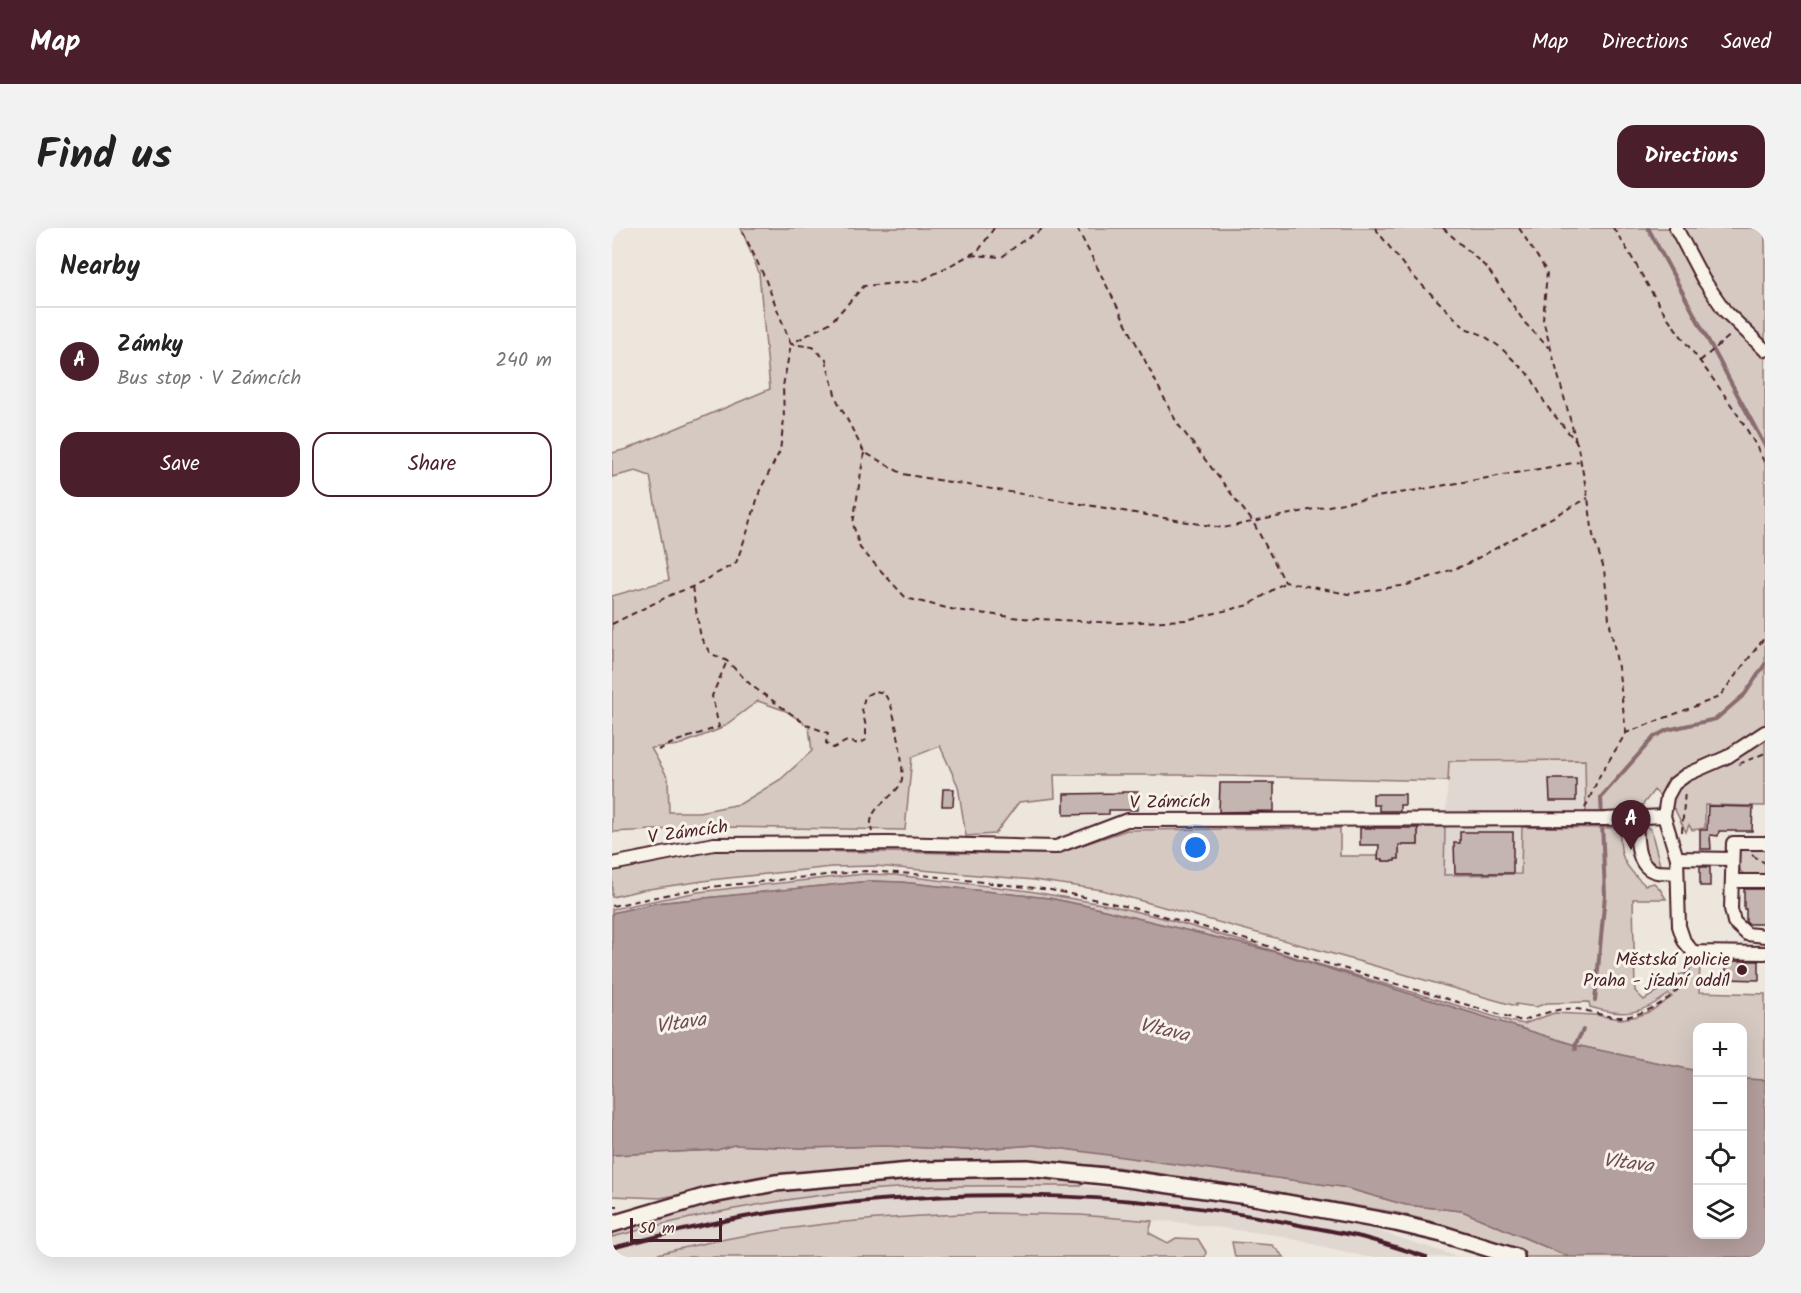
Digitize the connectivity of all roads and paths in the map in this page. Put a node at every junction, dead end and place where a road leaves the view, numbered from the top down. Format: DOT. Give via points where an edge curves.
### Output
graph roads {
  1 [pos="741,228"];
  2 [pos="994,228"];
  3 [pos="1044,228"];
  4 [pos="1077,228"];
  5 [pos="1375,228"];
  6 [pos="1443,228"];
  7 [pos="1519,228"];
  8 [pos="1613,228"];
  9 [pos="1676,228"];
  10 [pos="969,255"];
  11 [pos="1740,326"];
  12 [pos="791,344"];
  13 [pos="1551,350"];
  14 [pos="1765,350"];
  15 [pos="1700,361"];
  16 [pos="1577,443"];
  17 [pos="864,452"];
  18 [pos="1579,462"];
  19 [pos="1765,464"];
  20 [pos="1588,498"];
  21 [pos="1253,522"];
  22 [pos="1285,582"];
  23 [pos="692,587"];
  24 [pos="612,624"];
  25 [pos="1765,637"];
  26 [pos="727,661"];
  27 [pos="1765,732"];
  28 [pos="1626,733"];
  29 [pos="658,750"];
  30 [pos="1765,753"];
  31 [pos="1734,767"];
  32 [pos="1686,789"];
  33 [pos="1664,816"];
  34 [pos="1636,817"];
  35 [pos="1581,819"];
  36 [pos="1673,843"];
  37 [pos="1765,843"];
  38 [pos="875,844"];
  39 [pos="1677,858"];
  40 [pos="1732,859"];
  41 [pos="612,864"];
  42 [pos="1677,873"];
  43 [pos="1732,881"];
  44 [pos="1765,881"];
  45 [pos="612,906"];
  46 [pos="1765,936"];
  47 [pos="1693,952"];
  48 [pos="1765,953"];
  49 [pos="612,1224"];
  50 [pos="1516,1257"];
  1 -- 12 [label="path"];
  2 -- 10 [label="path" via="979,250"];
  3 -- 10 [label="path" via="1002,257"];
  4 -- 21 [label="path" via="1177,423"];
  5 -- 16 [label="path" via="1408,271 1465,328 1500,347 1532,377 1546,405"];
  6 -- 13 [label="path" via="1488,269 1525,323"];
  7 -- 13 [label="path" via="1546,272 1543,320"];
  8 -- 15 [label="path" via="1665,313"];
  9 -- 11 [label="street" via="1703,279"];
  10 -- 12 [label="path" via="921,280 864,286 831,322"];
  11 -- 14 [label="street"];
  11 -- 15 [label="path"];
  12 -- 17 [label="path" via="813,347 825,360 836,398"];
  12 -- 23 [label="path" via="783,386 780,451 760,490 736,563"];
  13 -- 16 [label="path"];
  15 -- 19 [label="path" via="1734,407"];
  16 -- 18 [label="path"];
  17 -- 21 [label="path" via="903,474 1223,528"];
  17 -- 22 [label="path" via="853,524 860,549 906,598 956,610 1021,618 1186,620 1249,605"];
  18 -- 20 [label="path"];
  18 -- 21 [label="path"];
  20 -- 22 [label="path" via="1465,565 1407,585 1348,594"];
  20 -- 28 [label="path" via="1593,535 1604,569"];
  21 -- 22 [label="path"];
  23 -- 24 [label="path"];
  23 -- 26 [label="path" via="701,638 710,653"];
  25 -- 28 [label="path" via="1719,697"];
  26 -- 29 [label="path" via="712,696 719,727"];
  26 -- 38 [label="path" via="752,686 807,725 828,733 826,743 833,748 847,741 866,741 862,709 865,696 875,691 884,693 892,707 903,765 902,782 876,809 870,824"];
  27 -- 33 [label="street" via="1674,784"];
  28 -- 35 [label="path" via="1600,775"];
  30 -- 31 [label="path"];
  32 -- 36 [label="path" via="1682,834"];
  33 -- 34 [label="street, V Zámcích"];
  33 -- 36 [label="street"];
  34 -- 35 [label="street, V Zámcích"];
  34 -- 42 [label="street" via="1639,855 1645,866 1655,872"];
  35 -- 38 [label="street, V Zámcích" via="1127,820 1056,847"];
  36 -- 39 [label="street"];
  37 -- 40 [label="street" via="1733,843"];
  38 -- 41 [label="street, V Zámcích" via="714,844"];
  39 -- 40 [label="street"];
  39 -- 42 [label="street"];
  40 -- 43 [label="street"];
  42 -- 47 [label="street" via="1679,926"];
  43 -- 44 [label="street"];
  43 -- 46 [label="street" via="1734,922 1747,934"];
  45 -- 47 [label="path" via="700,888 865,871 1051,890 1193,924 1522,1021 1555,1010 1575,1009 1615,1017 1638,1015 1666,999 1683,982"];
  47 -- 48 [label="street"];
  49 -- 50 [label="main road" via="706,1196 775,1183 922,1170 1027,1167 1242,1195 1396,1222"];
}
